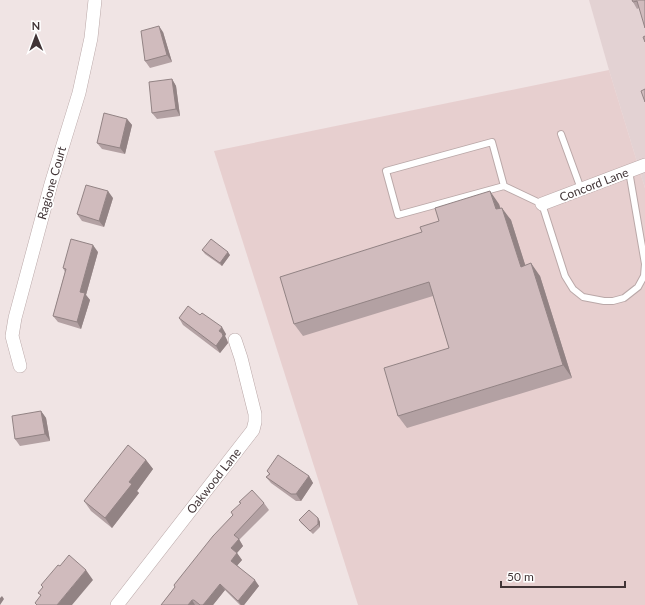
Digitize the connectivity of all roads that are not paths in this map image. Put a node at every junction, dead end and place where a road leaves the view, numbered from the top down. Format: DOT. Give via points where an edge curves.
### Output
graph roads {
  1 [pos="95,0"];
  2 [pos="561,134"];
  3 [pos="645,165"];
  4 [pos="629,171"];
  5 [pos="504,186"];
  6 [pos="581,189"];
  7 [pos="542,204"];
  8 [pos="235,340"];
  9 [pos="20,366"];
  10 [pos="117,605"];
  1 -- 9 [label="street, Ragione Court" via="91,38 79,93 51,184 15,318 12,336"];
  2 -- 6 [label="lane"];
  3 -- 4 [label="street, Concord Lane"];
  4 -- 6 [label="street, Concord Lane"];
  4 -- 7 [label="lane" via="645,270 638,287 624,298 613,301 593,300 583,297 573,289 565,276"];
  5 -- 5 [label="lane" via="398,215 386,171 492,142"];
  5 -- 7 [label="lane"];
  6 -- 7 [label="street, Concord Lane"];
  8 -- 10 [label="street, Oakwood Lane" via="255,414 253,430"];
}
